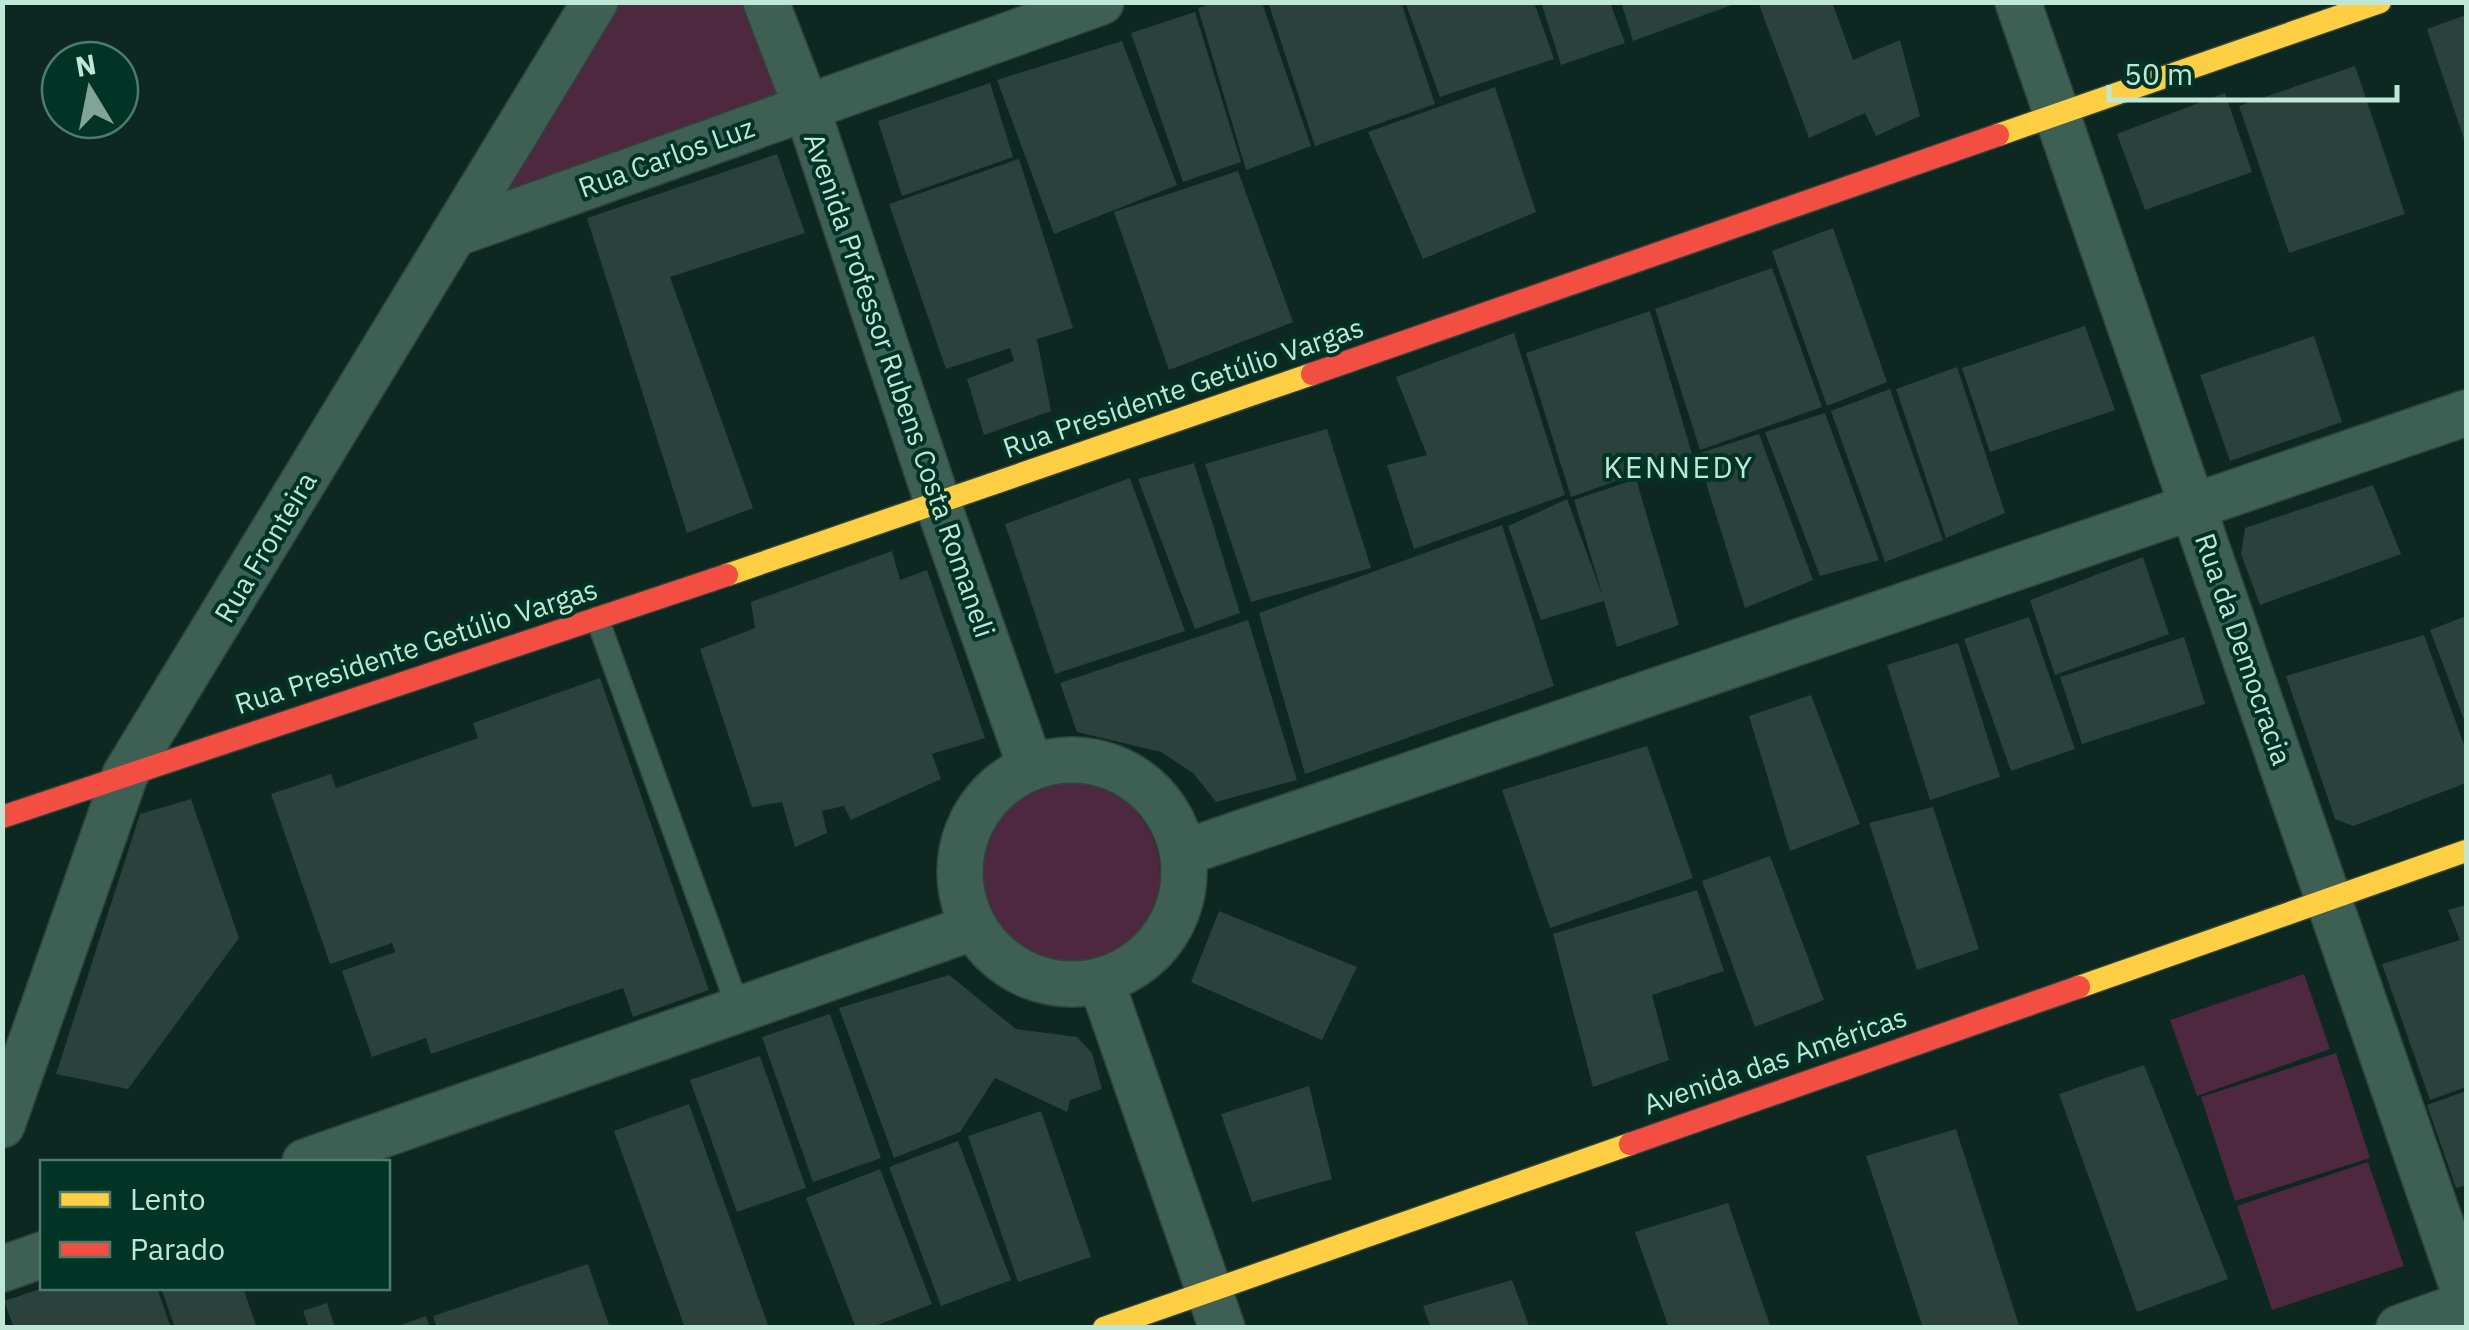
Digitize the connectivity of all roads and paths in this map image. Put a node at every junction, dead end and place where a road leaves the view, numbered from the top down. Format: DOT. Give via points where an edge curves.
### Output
graph roads {
  1 [pos="595,2"];
  2 [pos="766,2"];
  3 [pos="1102,2"];
  4 [pos="2018,2"];
  5 [pos="2380,2"];
  6 [pos="806,106"];
  7 [pos="2056,114"];
  8 [pos="457,232"];
  9 [pos="2466,412"];
  10 [pos="938,504"];
  11 [pos="2195,506"];
  12 [pos="597,618"];
  13 [pos="1031,768"];
  14 [pos="125,776"];
  15 [pos="2,816"];
  16 [pos="2466,850"];
  17 [pos="1183,853"];
  18 [pos="2330,897"];
  19 [pos="974,927"];
  20 [pos="1101,981"];
  21 [pos="739,1010"];
  22 [pos="2,1125"];
  23 [pos="312,1160"];
  24 [pos="40,1256"];
  25 [pos="2,1269"];
  26 [pos="2466,1300"];
  27 [pos="1216,1309"];
  28 [pos="1104,1328"];
  29 [pos="2398,1328"];
  1 -- 8 [label="street, Rua Fronteira"];
  2 -- 6 [label="street, Avenida Professor Rubens Costa Romaneli"];
  3 -- 6 [label="street, Rua Carlos Luz"];
  4 -- 7 [label="street, Rua da Democracia"];
  5 -- 7 [label="street, Rua Presidente Getúlio Vargas"];
  6 -- 8 [label="street, Rua Carlos Luz"];
  6 -- 10 [label="street, Avenida Professor Rubens Costa Romaneli"];
  7 -- 10 [label="street, Rua Presidente Getúlio Vargas"];
  7 -- 11 [label="street, Rua da Democracia"];
  8 -- 14 [label="street, Rua Fronteira"];
  9 -- 11 [label="street"];
  10 -- 12 [label="street, Rua Presidente Getúlio Vargas"];
  10 -- 13 [label="street, Avenida Professor Rubens Costa Romaneli"];
  11 -- 17 [label="street"];
  11 -- 18 [label="street, Rua da Democracia"];
  12 -- 14 [label="street, Rua Presidente Getúlio Vargas"];
  12 -- 21 [label="lane"];
  13 -- 17 [label="street" via="1096,762 1127,774 1154,794 1173,821"];
  13 -- 19 [label="street" via="998,788 974,818 961,854 961,892"];
  14 -- 15 [label="street, Rua Presidente Getúlio Vargas"];
  14 -- 22 [label="street, Rua Fronteira"];
  16 -- 18 [label="street, Avenida das Américas"];
  17 -- 20 [label="street" via="1184,886 1158,946 1132,968"];
  18 -- 26 [label="street, Rua da Democracia"];
  18 -- 27 [label="street, Avenida das Américas"];
  19 -- 20 [label="street" via="997,956 1028,976 1064,984"];
  19 -- 21 [label="street"];
  20 -- 27 [label="street"];
  21 -- 23 [label="street"];
  24 -- 25 [label="street"];
  26 -- 29 [label="street"];
  27 -- 28 [label="street, Avenida das Américas"];
}
